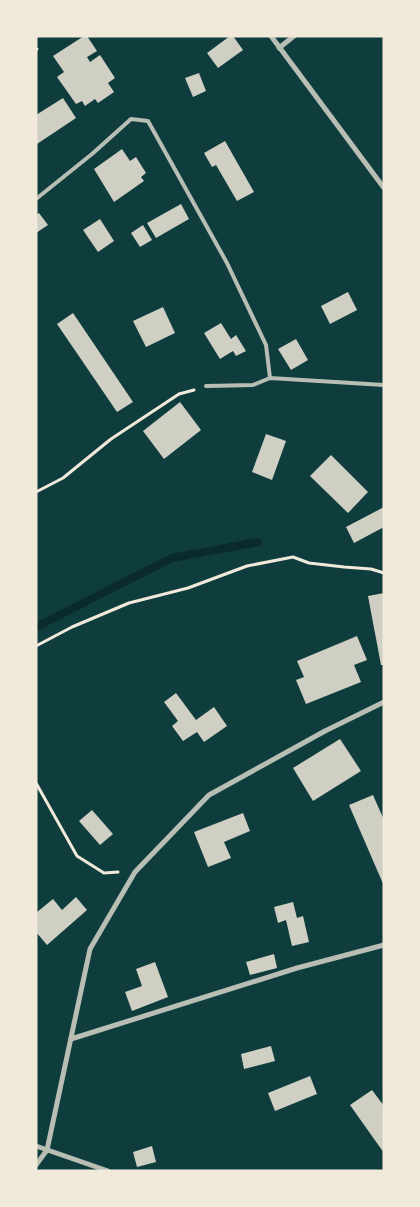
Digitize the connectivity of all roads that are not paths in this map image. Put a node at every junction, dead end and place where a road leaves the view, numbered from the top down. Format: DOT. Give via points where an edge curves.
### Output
graph roads {
  1 [pos="271,36"];
  2 [pos="294,36"];
  3 [pos="279,48"];
  4 [pos="384,188"];
  5 [pos="36,199"];
  6 [pos="270,378"];
  7 [pos="384,384"];
  8 [pos="206,386"];
  9 [pos="384,702"];
  10 [pos="384,945"];
  11 [pos="71,1039"];
  12 [pos="36,1146"];
  13 [pos="48,1150"];
  14 [pos="36,1165"];
  15 [pos="108,1171"];
  1 -- 3 [label="street"];
  2 -- 3 [label="street"];
  3 -- 4 [label="street"];
  5 -- 6 [label="lane" via="131,119 148,121 226,263 266,345"];
  6 -- 7 [label="lane"];
  6 -- 8 [label="lane" via="253,385"];
  9 -- 11 [label="street" via="210,795 135,872 90,950"];
  10 -- 11 [label="street" via="296,968"];
  11 -- 13 [label="street"];
  12 -- 13 [label="street"];
  13 -- 14 [label="street"];
  13 -- 15 [label="street"];
}
